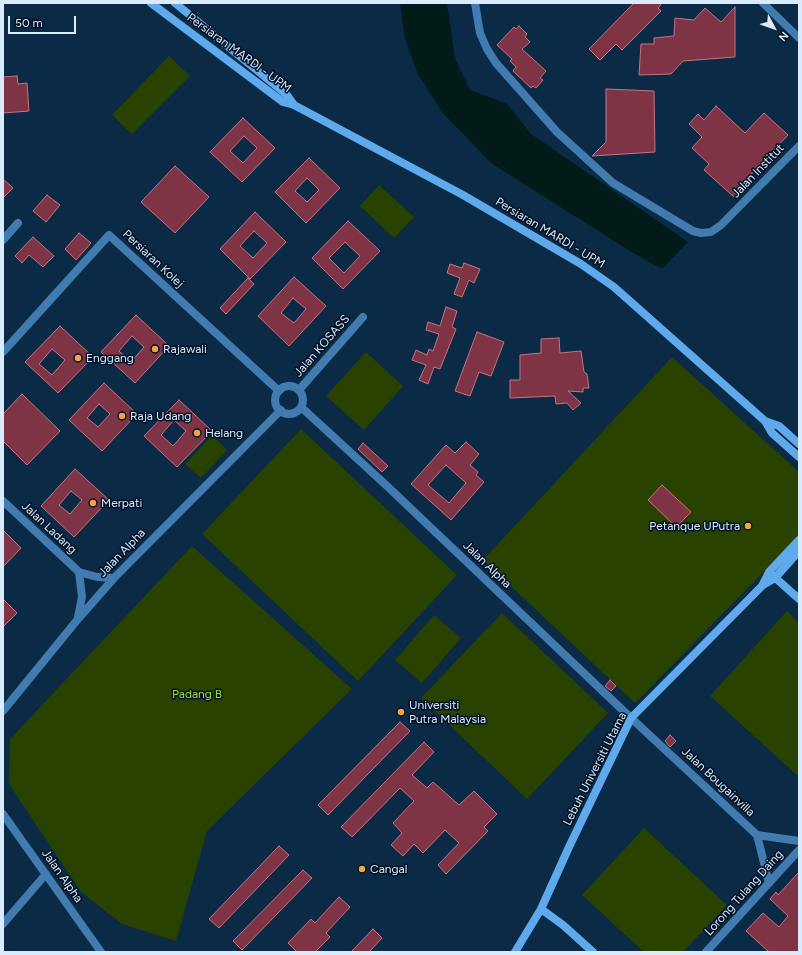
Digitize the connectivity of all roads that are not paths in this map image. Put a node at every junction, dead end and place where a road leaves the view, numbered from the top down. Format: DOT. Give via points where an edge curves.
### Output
graph roads {
  1 [pos="151,3"];
  2 [pos="175,3"];
  3 [pos="475,3"];
  4 [pos="763,3"];
  5 [pos="799,38"];
  6 [pos="294,105"];
  7 [pos="799,146"];
  8 [pos="18,224"];
  9 [pos="3,240"];
  10 [pos="363,317"];
  11 [pos="3,352"];
  12 [pos="299,390"];
  13 [pos="279,391"];
  14 [pos="301,407"];
  15 [pos="281,410"];
  16 [pos="765,421"];
  17 [pos="799,444"];
  18 [pos="799,457"];
  19 [pos="3,501"];
  20 [pos="799,540"];
  21 [pos="799,551"];
  22 [pos="79,572"];
  23 [pos="772,575"];
  24 [pos="114,578"];
  25 [pos="799,599"];
  26 [pos="78,619"];
  27 [pos="3,711"];
  28 [pos="631,718"];
  29 [pos="3,814"];
  30 [pos="757,835"];
  31 [pos="799,841"];
  32 [pos="799,850"];
  33 [pos="46,874"];
  34 [pos="769,883"];
  35 [pos="541,909"];
  36 [pos="3,924"];
  37 [pos="101,952"];
  38 [pos="515,952"];
  39 [pos="593,952"];
  40 [pos="706,952"];
  1 -- 6 [label="street, Persiaran MARDI - UPM" via="283,102"];
  2 -- 6 [label="street, Persiaran MARDI - UPM" via="287,95"];
  3 -- 7 [label="street, Jalan Institut" via="480,33 487,49 496,63 557,132 613,183 693,231 711,232 721,225"];
  4 -- 5 [label="street"];
  6 -- 16 [label="street, Persiaran MARDI - UPM" via="463,195 581,264 614,287"];
  8 -- 9 [label="street"];
  10 -- 12 [label="street, Jalan KOSASS"];
  11 -- 13 [label="street, Persiaran Kolej" via="109,235"];
  12 -- 13 [label="street" via="287,386"];
  12 -- 14 [label="street" via="303,399"];
  13 -- 15 [label="street" via="276,403"];
  14 -- 15 [label="street" via="294,413 285,413"];
  14 -- 28 [label="street, Jalan Alpha"];
  15 -- 24 [label="street, Jalan Alpha"];
  16 -- 17 [label="street" via="779,426"];
  16 -- 18 [label="street" via="772,433"];
  19 -- 22 [label="street, Jalan Ladang"];
  20 -- 23 [label="street, Lebuh Universiti Utama"];
  21 -- 23 [label="street, Lebuh Universiti Utama"];
  22 -- 24 [label="street, Jalan Ladang" via="96,577"];
  22 -- 26 [label="street, Jalan Ladang" via="82,597"];
  23 -- 25 [label="street"];
  23 -- 28 [label="street, Lebuh Universiti Utama"];
  24 -- 26 [label="street, Jalan Alpha"];
  26 -- 27 [label="street, Jalan Alpha"];
  28 -- 30 [label="street, Jalan Bougainvilla"];
  28 -- 35 [label="street, Lebuh Universiti Utama"];
  29 -- 33 [label="street, Jalan Alpha"];
  30 -- 31 [label="street, Jalan Bougainvilla"];
  30 -- 34 [label="street"];
  32 -- 34 [label="street, Lorong Tulang Daing"];
  33 -- 36 [label="street"];
  33 -- 37 [label="street, Jalan Alpha"];
  34 -- 40 [label="street, Lorong Tulang Daing"];
  35 -- 38 [label="street, Lebuh Universiti Utama"];
  35 -- 39 [label="street"];
}
